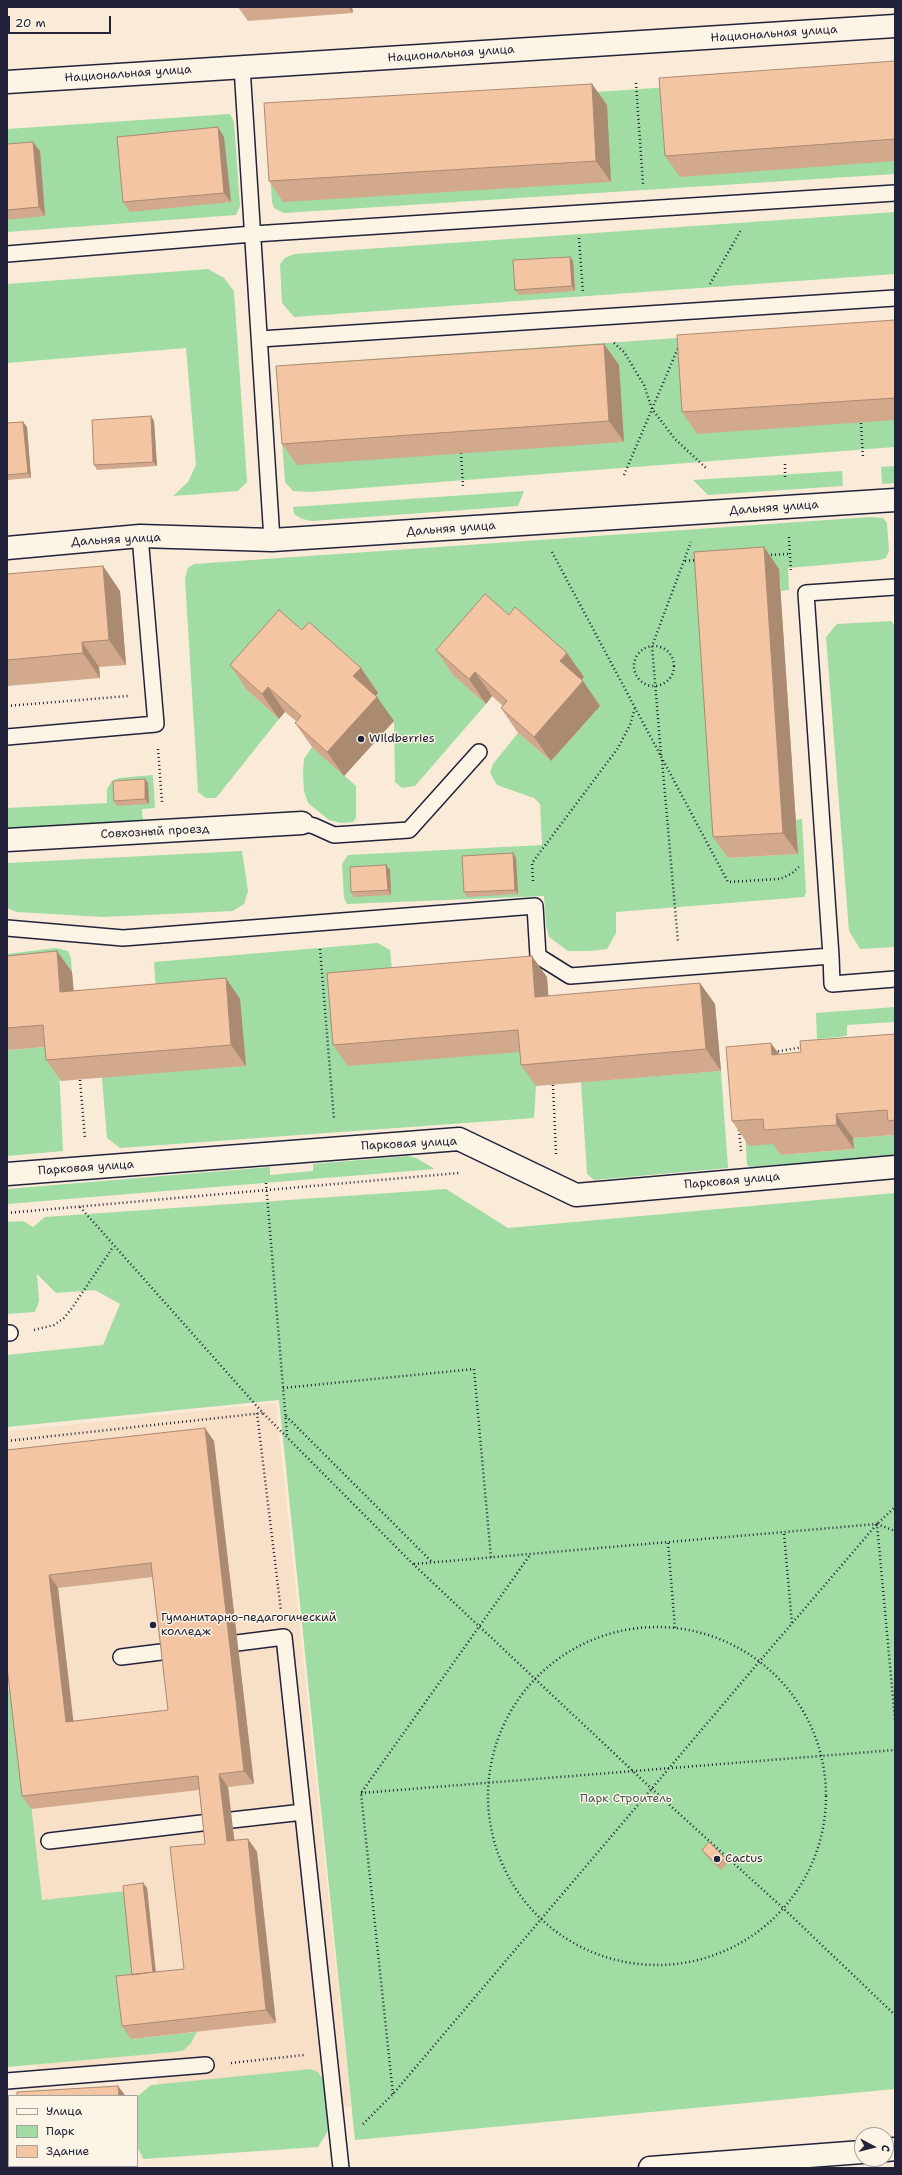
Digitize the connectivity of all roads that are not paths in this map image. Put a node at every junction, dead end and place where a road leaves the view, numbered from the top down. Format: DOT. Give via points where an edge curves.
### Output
graph roads {
  1 [pos="895,26"];
  2 [pos="242,67"];
  3 [pos="7,82"];
  4 [pos="895,192"];
  5 [pos="253,234"];
  6 [pos="7,254"];
  7 [pos="895,298"];
  8 [pos="260,339"];
  9 [pos="895,500"];
  10 [pos="140,536"];
  11 [pos="272,540"];
  12 [pos="7,548"];
  13 [pos="895,587"];
  14 [pos="7,737"];
  15 [pos="478,752"];
  16 [pos="302,824"];
  17 [pos="7,840"];
  18 [pos="7,928"];
  19 [pos="831,956"];
  20 [pos="895,979"];
  21 [pos="895,1167"];
  22 [pos="7,1174"];
  23 [pos="238,1643"];
  24 [pos="169,1651"];
  25 [pos="121,1657"];
  26 [pos="303,1812"];
  27 [pos="232,1820"];
  28 [pos="210,1822"];
  29 [pos="49,1841"];
  30 [pos="206,2065"];
  31 [pos="7,2081"];
  32 [pos="854,2153"];
  33 [pos="341,2168"];
  34 [pos="650,2168"];
  1 -- 2 [label="street, Национальная улица"];
  2 -- 3 [label="street, Национальная улица"];
  2 -- 5 [label="lane"];
  4 -- 5 [label="lane"];
  5 -- 6 [label="lane"];
  5 -- 8 [label="lane"];
  7 -- 8 [label="lane"];
  8 -- 11 [label="lane"];
  9 -- 11 [label="street, Дальняя улица"];
  10 -- 11 [label="street, Дальняя улица"];
  10 -- 12 [label="street, Дальняя улица"];
  10 -- 14 [label="lane" via="156,724"];
  13 -- 19 [label="lane" via="806,593"];
  15 -- 16 [label="lane" via="410,830 334,835 314,826"];
  16 -- 17 [label="street, Совхозный проезд"];
  18 -- 19 [label="lane" via="123,938 535,906 538,956 570,976"];
  19 -- 20 [label="lane" via="832,984"];
  21 -- 22 [label="street, Парковая улица" via="576,1195 459,1139"];
  23 -- 26 [label="lane" via="284,1637"];
  24 -- 25 [label="lane"];
  26 -- 27 [label="lane"];
  26 -- 33 [label="lane"];
  28 -- 29 [label="lane"];
  30 -- 31 [label="lane"];
  32 -- 34 [label="street"];
}
